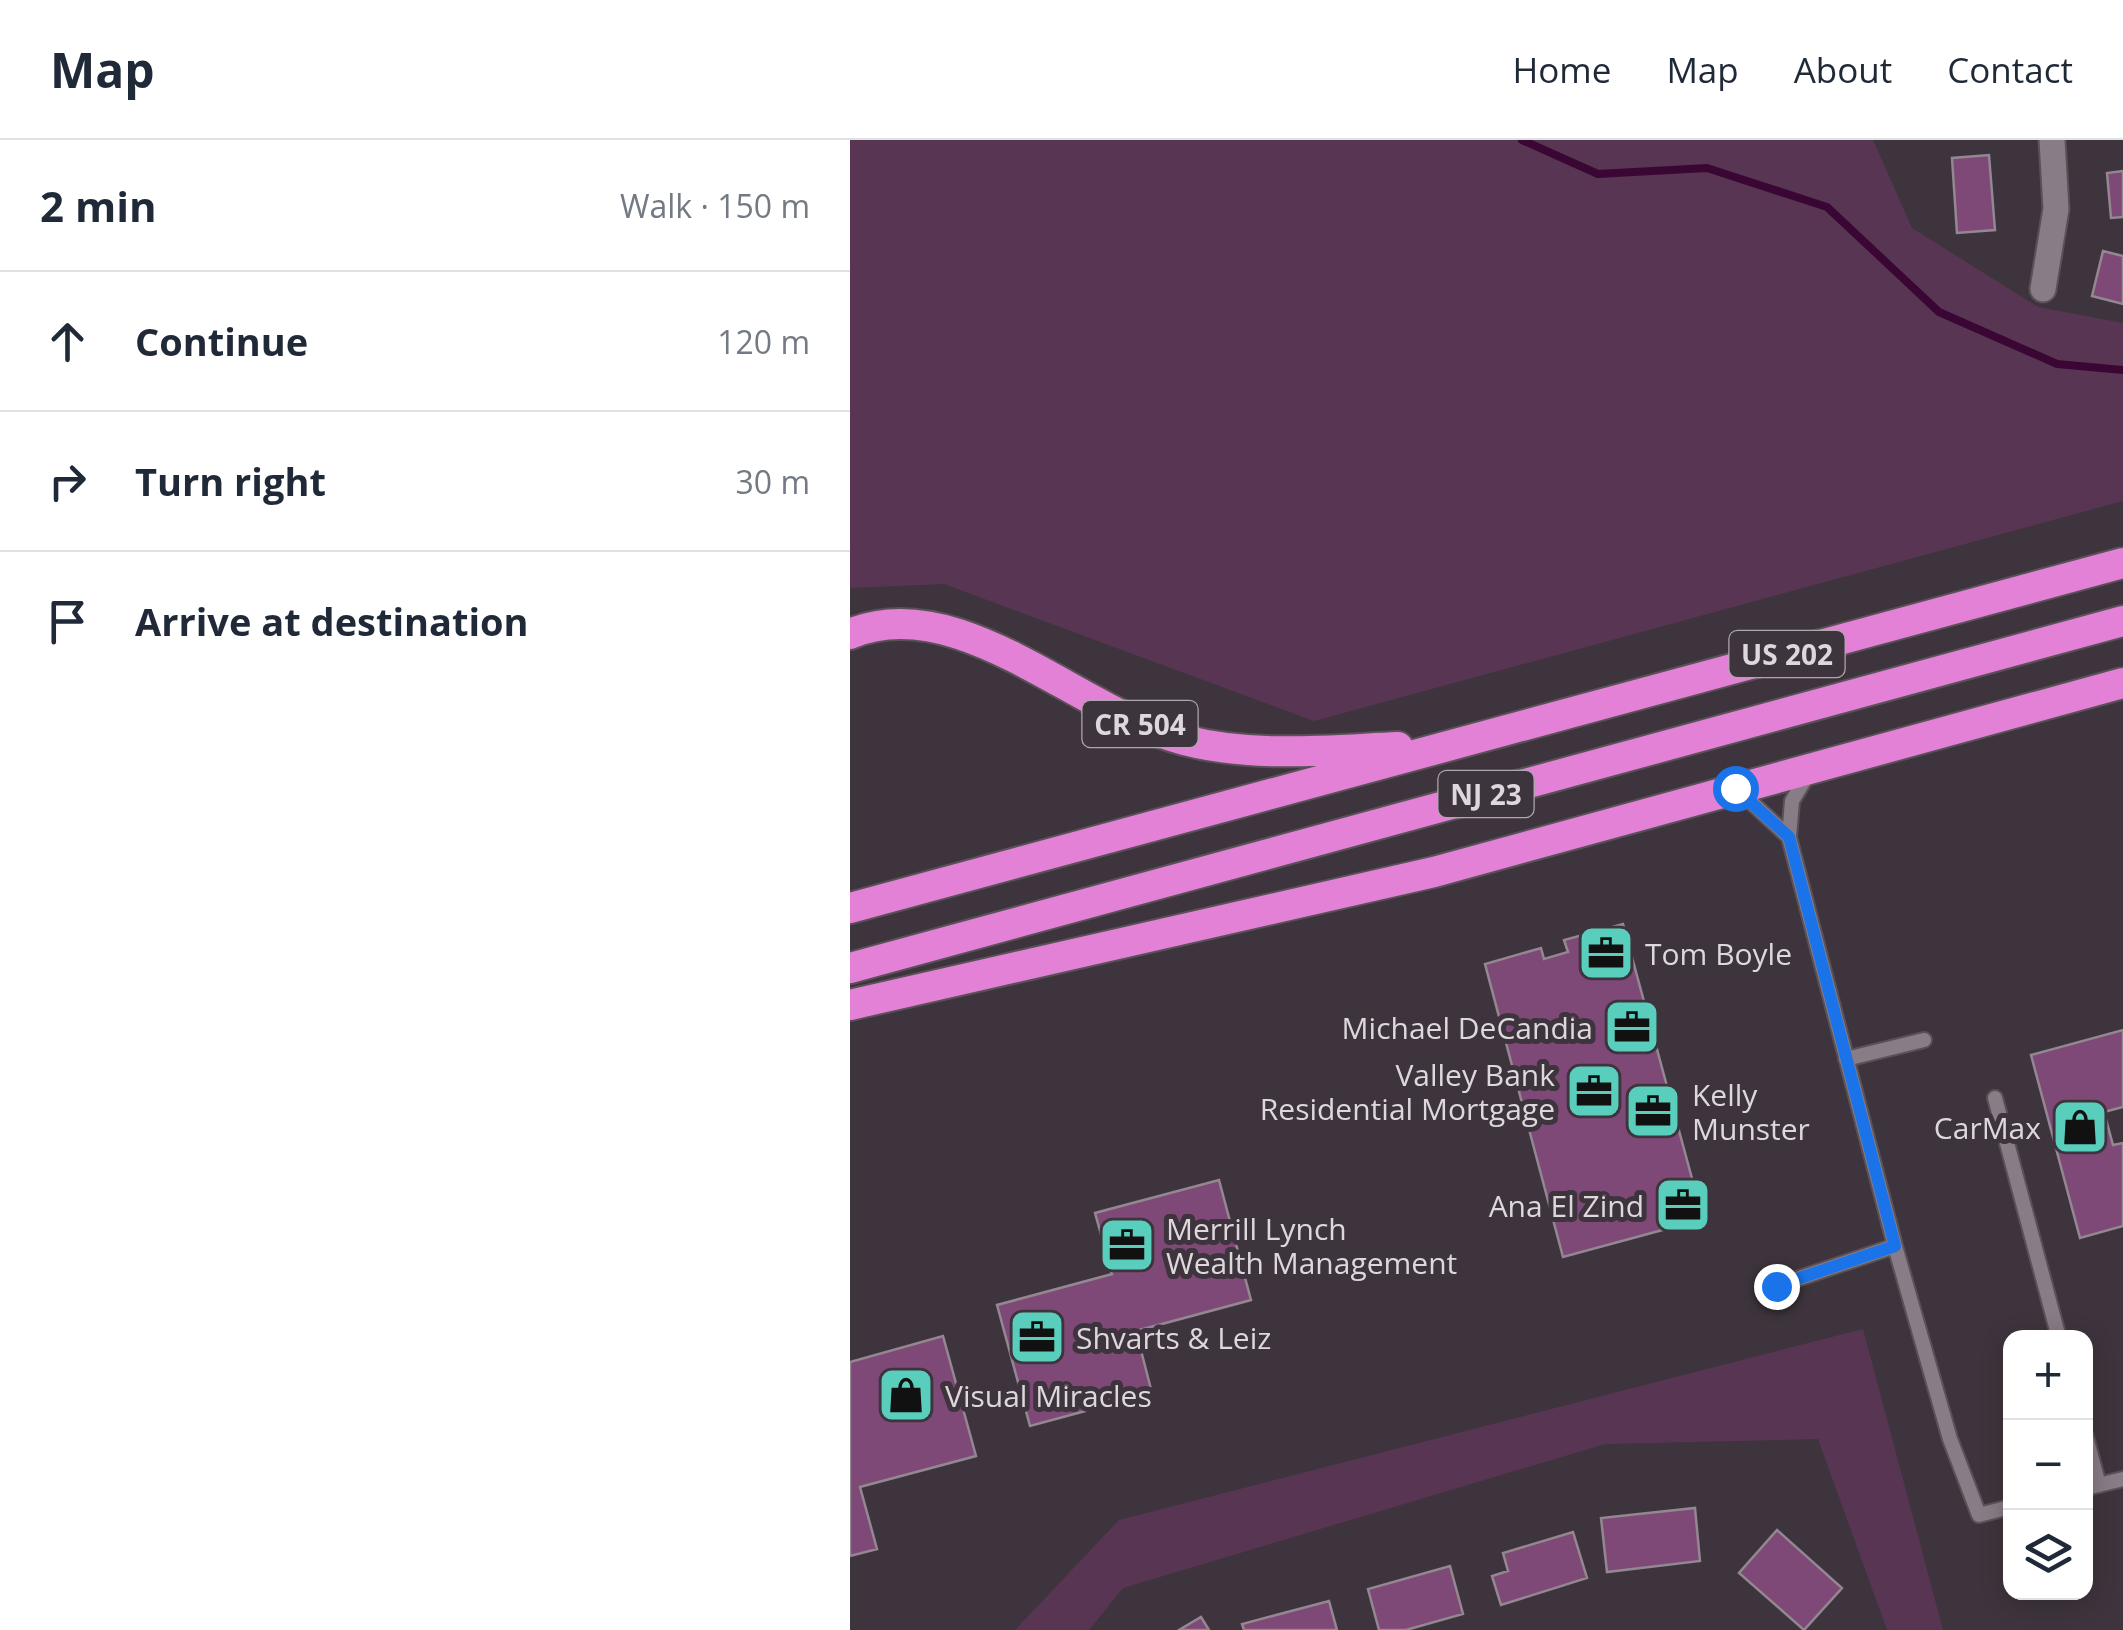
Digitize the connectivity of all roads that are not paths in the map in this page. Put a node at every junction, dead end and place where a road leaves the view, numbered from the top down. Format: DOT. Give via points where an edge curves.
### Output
graph roads {
  1 [pos="2052,140"];
  2 [pos="2043,289"];
  3 [pos="2123,563"];
  4 [pos="2123,621"];
  5 [pos="850,634"];
  6 [pos="2123,683"];
  7 [pos="1451,745"];
  8 [pos="1812,767"];
  9 [pos="1735,788"];
  10 [pos="1789,837"];
  11 [pos="850,908"];
  12 [pos="850,968"];
  13 [pos="850,984"];
  14 [pos="864,1002"];
  15 [pos="1924,1040"];
  16 [pos="1846,1059"];
  17 [pos="1994,1098"];
  18 [pos="1895,1246"];
  19 [pos="1776,1286"];
  20 [pos="2057,1330"];
  21 [pos="2123,1479"];
  22 [pos="2093,1487"];
  23 [pos="2003,1510"];
  1 -- 2 [label="street" via="2056,209"];
  3 -- 7 [label="highway, US 202"];
  4 -- 12 [label="highway, NJ 23"];
  5 -- 7 [label="highway, CR 504" via="889,622 930,624 1186,741 1299,751"];
  6 -- 8 [label="highway"];
  7 -- 11 [label="highway, US 202"];
  8 -- 9 [label="highway"];
  8 -- 10 [label="lane" via="1792,801"];
  9 -- 10 [label="lane"];
  9 -- 14 [label="highway" via="1434,872"];
  10 -- 16 [label="lane"];
  13 -- 14 [label="highway"];
  15 -- 16 [label="lane"];
  16 -- 18 [label="lane"];
  17 -- 20 [label="lane"];
  18 -- 19 [label="lane"];
  18 -- 23 [label="lane" via="1950,1440 1979,1516"];
  21 -- 22 [label="lane"];
}
